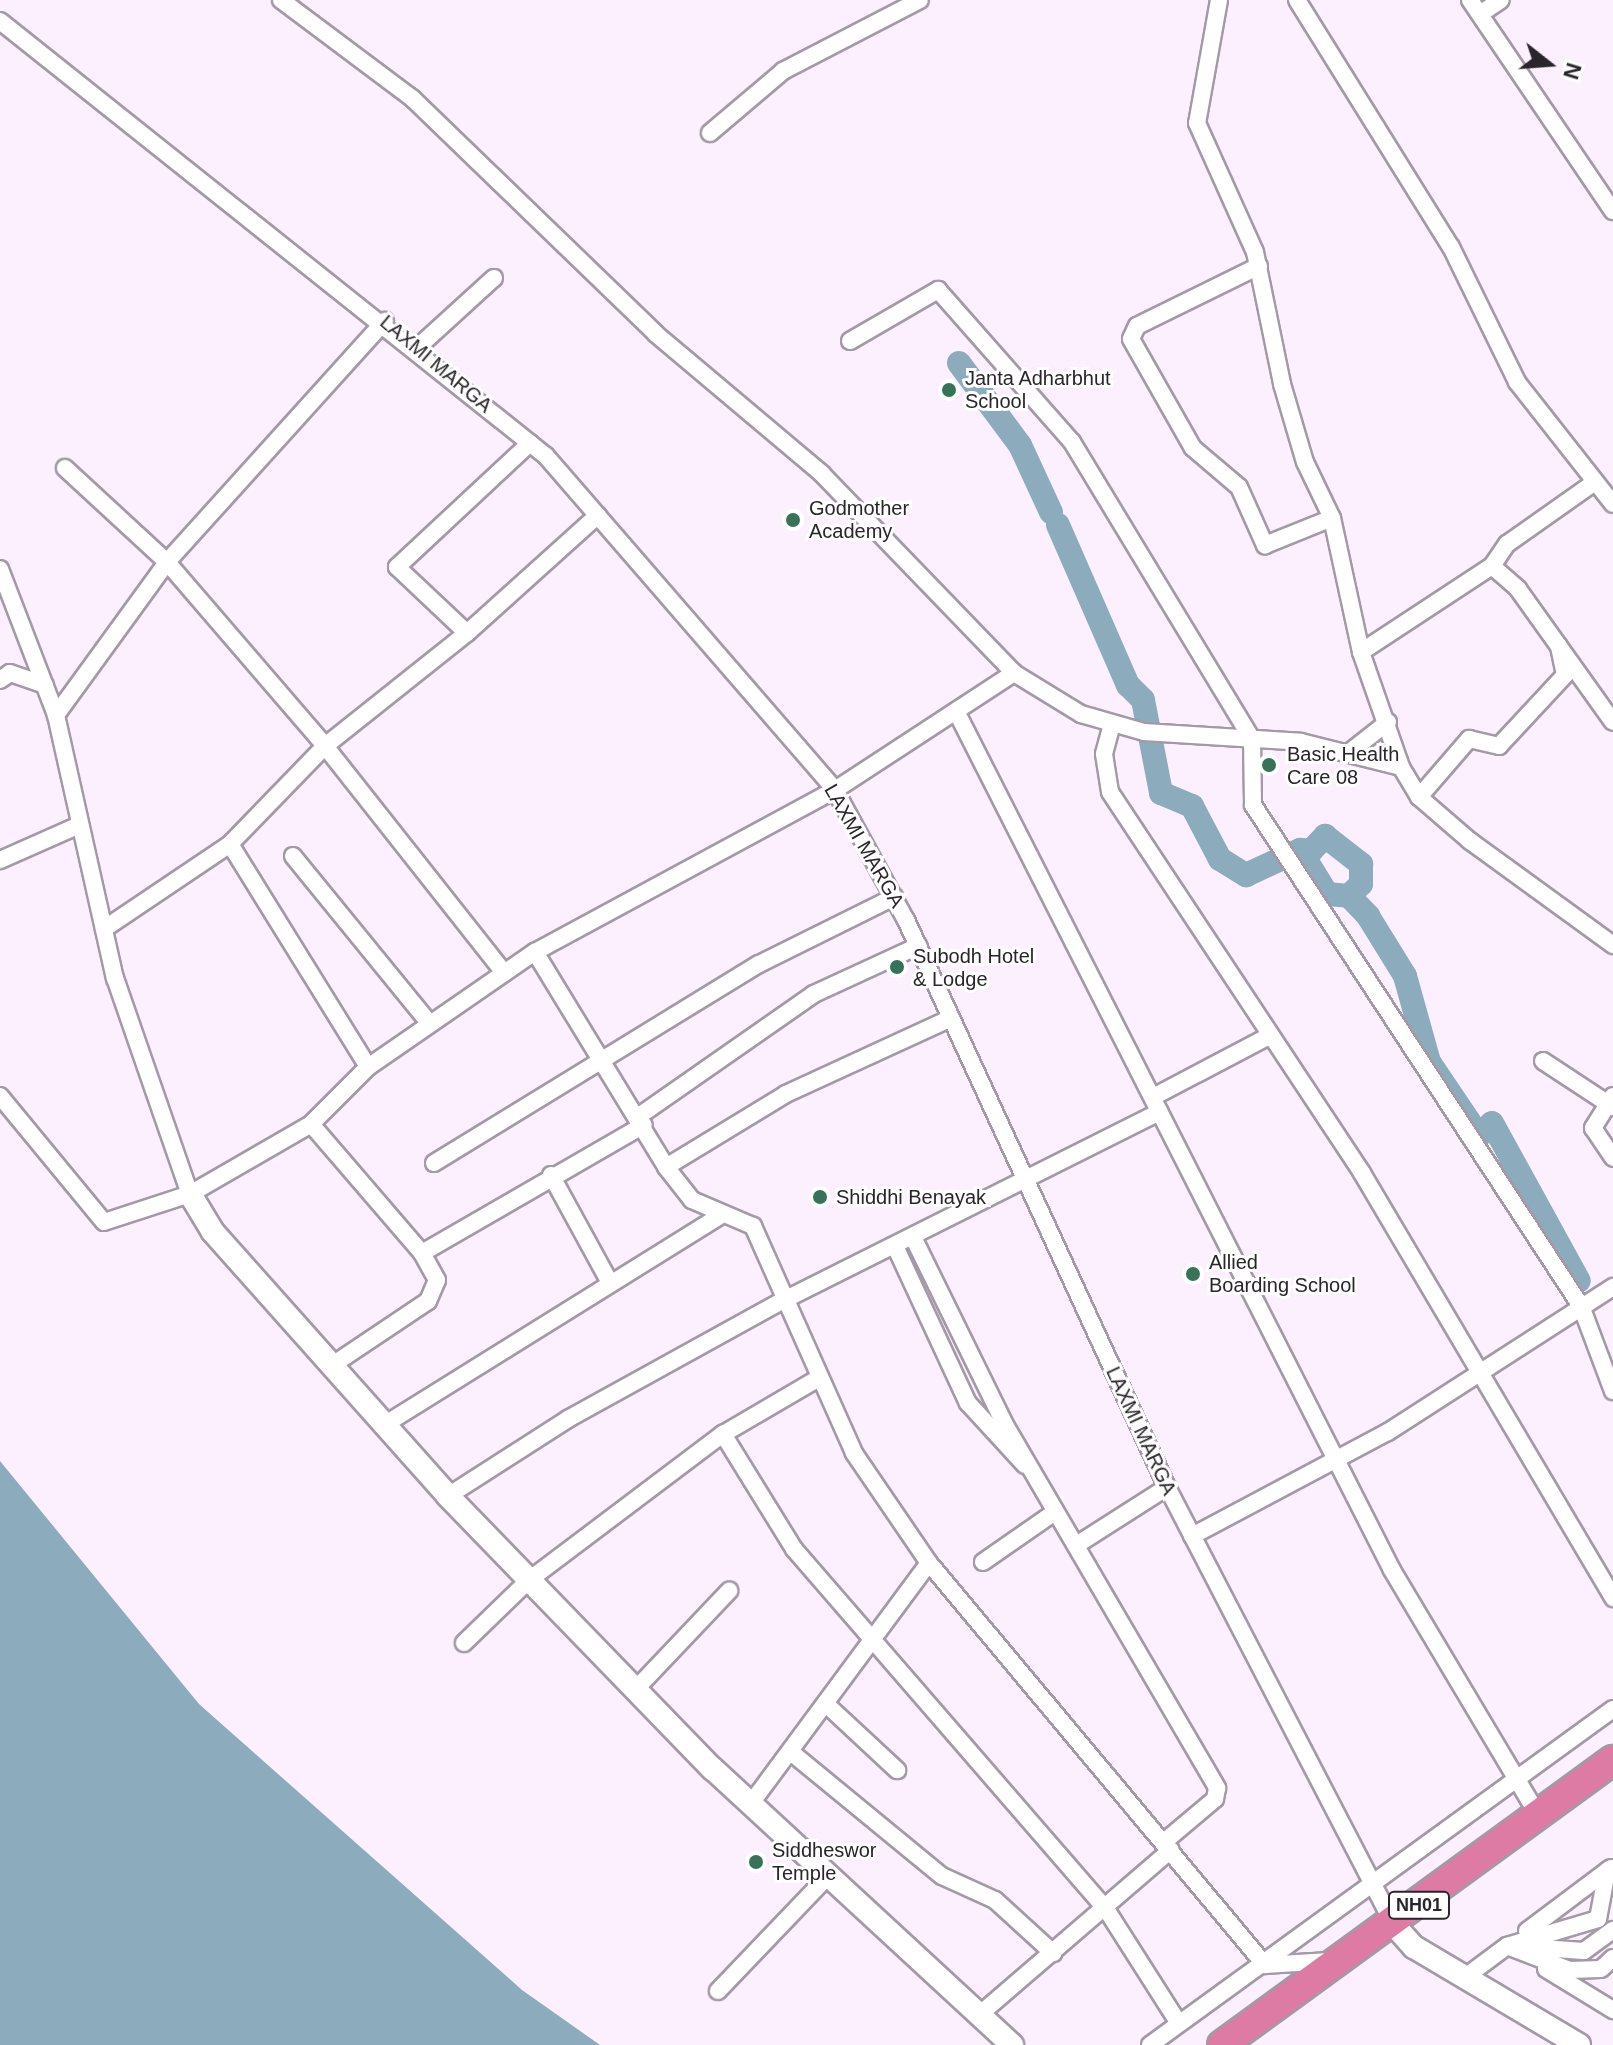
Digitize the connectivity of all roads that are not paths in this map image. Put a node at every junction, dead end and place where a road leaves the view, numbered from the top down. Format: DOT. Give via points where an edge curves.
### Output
graph roads {
  1 [pos="281,0"];
  2 [pos="920,0"];
  3 [pos="1219,0"];
  4 [pos="1297,0"];
  5 [pos="1501,0"];
  6 [pos="1475,7"];
  7 [pos="0,21"];
  8 [pos="710,133"];
  9 [pos="1613,211"];
  10 [pos="1259,266"];
  11 [pos="494,278"];
  12 [pos="385,321"];
  13 [pos="850,341"];
  14 [pos="417,348"];
  15 [pos="530,443"];
  16 [pos="65,468"];
  17 [pos="1595,482"];
  18 [pos="1613,504"];
  19 [pos="598,515"];
  20 [pos="1332,518"];
  21 [pos="167,562"];
  22 [pos="1492,566"];
  23 [pos="0,569"];
  24 [pos="467,633"];
  25 [pos="1559,646"];
  26 [pos="1361,652"];
  27 [pos="1014,673"];
  28 [pos="0,680"];
  29 [pos="45,685"];
  30 [pos="956,711"];
  31 [pos="56,715"];
  32 [pos="1388,722"];
  33 [pos="1613,722"];
  34 [pos="1112,724"];
  35 [pos="1252,739"];
  36 [pos="325,746"];
  37 [pos="1351,751"];
  38 [pos="1401,767"];
  39 [pos="835,790"];
  40 [pos="1419,797"];
  41 [pos="77,826"];
  42 [pos="230,844"];
  43 [pos="293,856"];
  44 [pos="0,860"];
  45 [pos="894,897"];
  46 [pos="104,929"];
  47 [pos="1613,945"];
  48 [pos="918,946"];
  49 [pos="535,952"];
  50 [pos="504,973"];
  51 [pos="949,1019"];
  52 [pos="429,1023"];
  53 [pos="1271,1035"];
  54 [pos="601,1059"];
  55 [pos="1543,1061"];
  56 [pos="368,1067"];
  57 [pos="0,1096"];
  58 [pos="1610,1102"];
  59 [pos="1157,1104"];
  60 [pos="641,1121"];
  61 [pos="311,1124"];
  62 [pos="1613,1158"];
  63 [pos="434,1163"];
  64 [pos="666,1167"];
  65 [pos="551,1175"];
  66 [pos="1026,1180"];
  67 [pos="190,1194"];
  68 [pos="723,1214"];
  69 [pos="913,1237"];
  70 [pos="895,1246"];
  71 [pos="422,1253"];
  72 [pos="609,1281"];
  73 [pos="1613,1287"];
  74 [pos="784,1300"];
  75 [pos="1581,1306"];
  76 [pos="331,1366"];
  77 [pos="1481,1374"];
  78 [pos="817,1379"];
  79 [pos="1613,1391"];
  80 [pos="384,1425"];
  81 [pos="723,1434"];
  82 [pos="1338,1460"];
  83 [pos="1031,1466"];
  84 [pos="1167,1487"];
  85 [pos="448,1496"];
  86 [pos="1055,1512"];
  87 [pos="1192,1536"];
  88 [pos="1078,1544"];
  89 [pos="983,1562"];
  90 [pos="929,1563"];
  91 [pos="529,1580"];
  92 [pos="729,1591"];
  93 [pos="1613,1598"];
  94 [pos="874,1641"];
  95 [pos="464,1643"];
  96 [pos="635,1690"];
  97 [pos="827,1705"];
  98 [pos="1613,1709"];
  99 [pos="792,1753"];
  100 [pos="1613,1760"];
  101 [pos="897,1770"];
  102 [pos="1515,1782"];
  103 [pos="752,1802"];
  104 [pos="1538,1815"];
  105 [pos="1168,1846"];
  106 [pos="1610,1869"];
  107 [pos="826,1878"];
  108 [pos="1372,1884"];
  109 [pos="1106,1909"];
  110 [pos="1394,1925"];
  111 [pos="1613,1930"];
  112 [pos="1507,1946"];
  113 [pos="1053,1953"];
  114 [pos="1613,1958"];
  115 [pos="1342,1959"];
  116 [pos="1265,1965"];
  117 [pos="1464,1978"];
  118 [pos="718,1991"];
  119 [pos="1613,2010"];
  120 [pos="979,2015"];
  121 [pos="1178,2022"];
  122 [pos="1012,2045"];
  123 [pos="1150,2045"];
  124 [pos="1222,2045"];
  125 [pos="1579,2045"];
  1 -- 27 [label="street" via="412,98 656,334 822,474"];
  2 -- 8 [label="street" via="783,71"];
  3 -- 10 [label="street" via="1197,123"];
  4 -- 17 [label="street" via="1451,247 1517,382"];
  5 -- 6 [label="street"];
  6 -- 9 [label="street"];
  7 -- 12 [label="street, LAXMI MARGA"];
  10 -- 20 [label="street" via="1297,436"];
  10 -- 20 [label="street" via="1137,326 1131,339 1193,448 1239,487 1265,545"];
  11 -- 14 [label="street"];
  12 -- 14 [label="street, LAXMI MARGA"];
  12 -- 21 [label="street"];
  13 -- 35 [label="street" via="938,290 947,298 996,363 1072,442"];
  14 -- 15 [label="street, LAXMI MARGA"];
  15 -- 19 [label="street, LAXMI MARGA"];
  15 -- 24 [label="street" via="397,567"];
  16 -- 21 [label="street"];
  17 -- 18 [label="street"];
  17 -- 22 [label="street" via="1507,544"];
  19 -- 24 [label="street"];
  19 -- 39 [label="street, LAXMI MARGA"];
  20 -- 26 [label="street"];
  21 -- 31 [label="street"];
  21 -- 36 [label="street"];
  22 -- 25 [label="street"];
  22 -- 26 [label="street"];
  23 -- 29 [label="street"];
  24 -- 36 [label="street"];
  25 -- 33 [label="street"];
  25 -- 40 [label="street" via="1565,675 1499,746 1469,739"];
  26 -- 32 [label="street"];
  27 -- 30 [label="street"];
  27 -- 34 [label="street" via="1081,714"];
  28 -- 29 [label="street" via="10,673"];
  29 -- 31 [label="street"];
  30 -- 39 [label="street"];
  30 -- 59 [label="street"];
  31 -- 41 [label="street"];
  32 -- 37 [label="street"];
  32 -- 38 [label="street"];
  34 -- 35 [label="street" via="1151,733"];
  34 -- 53 [label="street" via="1104,754 1110,792"];
  35 -- 37 [label="street"];
  35 -- 75 [label="street" via="1253,805"];
  36 -- 42 [label="street"];
  36 -- 50 [label="street"];
  37 -- 38 [label="street"];
  38 -- 40 [label="street"];
  39 -- 45 [label="street, LAXMI MARGA"];
  39 -- 49 [label="street"];
  40 -- 47 [label="street"];
  41 -- 44 [label="street"];
  41 -- 46 [label="street"];
  42 -- 46 [label="street"];
  42 -- 56 [label="street"];
  43 -- 52 [label="street"];
  45 -- 48 [label="street, LAXMI MARGA"];
  45 -- 54 [label="street" via="815,932"];
  46 -- 67 [label="street"];
  48 -- 51 [label="street, LAXMI MARGA"];
  48 -- 60 [label="street" via="814,994"];
  49 -- 50 [label="street"];
  49 -- 54 [label="street"];
  50 -- 52 [label="street"];
  51 -- 64 [label="street" via="786,1094"];
  51 -- 66 [label="street, LAXMI MARGA"];
  52 -- 56 [label="street"];
  53 -- 59 [label="street"];
  53 -- 77 [label="street"];
  54 -- 60 [label="street"];
  54 -- 63 [label="street"];
  55 -- 58 [label="street"];
  56 -- 61 [label="street"];
  57 -- 67 [label="street" via="104,1222"];
  58 -- 62 [label="street" via="1593,1128"];
  59 -- 66 [label="street"];
  59 -- 82 [label="street"];
  60 -- 64 [label="street"];
  60 -- 65 [label="street"];
  61 -- 67 [label="street"];
  61 -- 71 [label="street"];
  64 -- 68 [label="street" via="692,1200"];
  65 -- 71 [label="street"];
  65 -- 72 [label="street"];
  66 -- 69 [label="street"];
  66 -- 84 [label="street, LAXMI MARGA"];
  67 -- 76 [label="street" via="213,1232"];
  68 -- 72 [label="street"];
  68 -- 74 [label="street" via="753,1226"];
  69 -- 70 [label="street"];
  69 -- 83 [label="street"];
  70 -- 74 [label="street"];
  70 -- 83 [label="street" via="968,1403 1009,1452"];
  71 -- 76 [label="street" via="437,1280 428,1301"];
  72 -- 80 [label="street"];
  73 -- 75 [label="street"];
  74 -- 78 [label="street"];
  74 -- 85 [label="street" via="568,1419"];
  75 -- 77 [label="street"];
  75 -- 79 [label="street"];
  76 -- 80 [label="street"];
  77 -- 82 [label="street"];
  77 -- 93 [label="street"];
  78 -- 81 [label="street"];
  78 -- 90 [label="street" via="885,1507"];
  80 -- 85 [label="street"];
  81 -- 91 [label="street"];
  81 -- 94 [label="street" via="794,1549"];
  82 -- 87 [label="street"];
  82 -- 102 [label="street"];
  83 -- 86 [label="street"];
  84 -- 87 [label="street, LAXMI MARGA"];
  84 -- 88 [label="street"];
  85 -- 91 [label="street"];
  86 -- 88 [label="street"];
  86 -- 89 [label="street"];
  87 -- 108 [label="street, LAXMI MARGA"];
  88 -- 105 [label="street" via="1217,1788 1215,1799"];
  90 -- 94 [label="street"];
  90 -- 105 [label="street"];
  91 -- 95 [label="street"];
  91 -- 96 [label="street"];
  92 -- 96 [label="street"];
  94 -- 97 [label="street"];
  94 -- 109 [label="street"];
  96 -- 103 [label="street"];
  97 -- 99 [label="street"];
  97 -- 101 [label="street"];
  98 -- 102 [label="street"];
  99 -- 103 [label="street"];
  99 -- 113 [label="street" via="942,1876 995,1900"];
  100 -- 104 [label="highway, NH01"];
  102 -- 104 [label="street"];
  102 -- 108 [label="street"];
  103 -- 107 [label="street"];
  104 -- 110 [label="highway, NH01"];
  105 -- 109 [label="street"];
  105 -- 116 [label="street"];
  106 -- 112 [label="street"];
  106 -- 112 [label="street" via="1598,1919"];
  107 -- 118 [label="street"];
  107 -- 120 [label="street"];
  108 -- 110 [label="street, LAXMI MARGA"];
  108 -- 116 [label="street"];
  109 -- 113 [label="street"];
  109 -- 121 [label="street"];
  110 -- 115 [label="highway, NH01"];
  110 -- 117 [label="street"];
  111 -- 112 [label="street" via="1584,1951"];
  112 -- 114 [label="street" via="1570,1970 1601,1969"];
  112 -- 117 [label="street"];
  112 -- 119 [label="street"];
  113 -- 120 [label="street"];
  115 -- 116 [label="street"];
  115 -- 124 [label="highway, NH01"];
  116 -- 121 [label="street"];
  117 -- 125 [label="street"];
  120 -- 122 [label="street"];
  121 -- 123 [label="street"];
}
